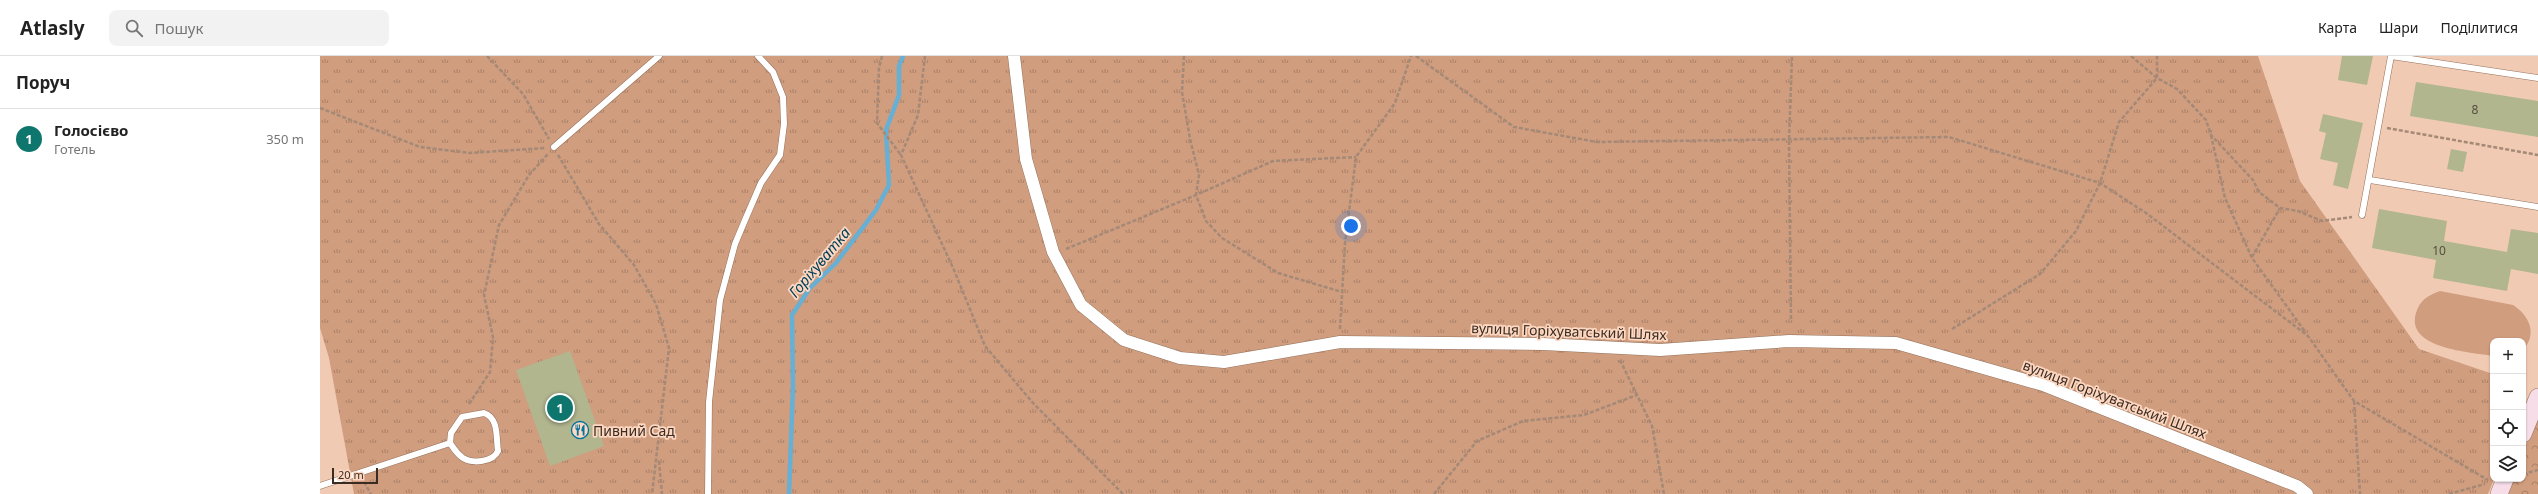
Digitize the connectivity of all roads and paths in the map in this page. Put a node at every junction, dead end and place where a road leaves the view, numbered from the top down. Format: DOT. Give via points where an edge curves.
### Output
graph roads {
  1 [pos="487,56"];
  2 [pos="658,56"];
  3 [pos="758,56"];
  4 [pos="882,56"];
  5 [pos="925,56"];
  6 [pos="1014,56"];
  7 [pos="1184,56"];
  8 [pos="1411,56"];
  9 [pos="1416,56"];
  10 [pos="1792,56"];
  11 [pos="2131,56"];
  12 [pos="2157,56"];
  13 [pos="2391,56"];
  14 [pos="2157,78"];
  15 [pos="2538,78"];
  16 [pos="320,108"];
  17 [pos="2379,126"];
  18 [pos="2211,135"];
  19 [pos="1789,141"];
  20 [pos="554,148"];
  21 [pos="901,155"];
  22 [pos="2538,155"];
  23 [pos="1356,157"];
  24 [pos="2370,180"];
  25 [pos="2100,183"];
  26 [pos="1196,195"];
  27 [pos="2538,207"];
  28 [pos="2280,208"];
  29 [pos="2362,215"];
  30 [pos="1066,249"];
  31 [pos="2252,258"];
  32 [pos="1342,292"];
  33 [pos="1791,318"];
  34 [pos="1952,329"];
  35 [pos="1340,330"];
  36 [pos="2308,336"];
  37 [pos="1613,347"];
  38 [pos="1637,395"];
  39 [pos="2538,397"];
  40 [pos="2354,401"];
  41 [pos="462,417"];
  42 [pos="2526,427"];
  43 [pos="450,443"];
  44 [pos="658,455"];
  45 [pos="2538,470"];
  46 [pos="2526,473"];
  47 [pos="2503,482"];
  48 [pos="320,486"];
  49 [pos="652,494"];
  50 [pos="662,494"];
  51 [pos="708,494"];
  52 [pos="1123,494"];
  53 [pos="1434,494"];
  54 [pos="1664,494"];
  55 [pos="2307,494"];
  56 [pos="2360,494"];
  57 [pos="2449,494"];
  58 [pos="2499,494"];
  1 -- 20 [label="path" via="523,94"];
  2 -- 20 [label="lane"];
  3 -- 51 [label="lane" via="773,72 783,97 784,124 780,155 761,183 735,244 720,300 709,402"];
  4 -- 21 [label="path" via="879,68 878,125"];
  5 -- 21 [label="path" via="918,115"];
  6 -- 37 [label="street, вулиця Горіхуватський Шлях" via="1026,158 1053,252 1081,305 1124,340 1180,358 1224,362 1340,342"];
  7 -- 26 [label="path" via="1182,92 1199,175"];
  8 -- 23 [label="path" via="1395,103"];
  9 -- 19 [label="path" via="1514,127 1597,142"];
  10 -- 19 [label="path"];
  11 -- 14 [label="path"];
  12 -- 14 [label="path"];
  13 -- 15 [label="lane"];
  13 -- 17 [label="lane"];
  14 -- 18 [label="path" via="2177,89 2206,120"];
  14 -- 25 [label="path" via="2119,122"];
  16 -- 20 [label="path" via="420,147 470,153"];
  17 -- 22 [label="path"];
  17 -- 24 [label="lane"];
  18 -- 28 [label="path" via="2253,180 2259,192"];
  18 -- 31 [label="path" via="2225,198"];
  19 -- 25 [label="path" via="1949,137"];
  19 -- 33 [label="path"];
  20 -- 41 [label="path" via="529,175 499,225 484,295 493,337 490,372"];
  20 -- 44 [label="path" via="599,224 634,265 656,304 669,348"];
  21 -- 52 [label="path" via="954,270 985,346 1033,403"];
  23 -- 26 [label="path" via="1273,161"];
  23 -- 32 [label="path" via="1345,243"];
  24 -- 27 [label="lane"];
  24 -- 29 [label="lane"];
  25 -- 34 [label="path" via="2076,231 2040,274"];
  25 -- 36 [label="path" via="2146,213"];
  26 -- 30 [label="path"];
  26 -- 32 [label="path" via="1206,221 1222,238 1278,273"];
  28 -- 29 [label="path" via="2298,210 2322,221"];
  28 -- 31 [label="path"];
  31 -- 36 [label="path"];
  32 -- 35 [label="path"];
  36 -- 40 [label="path"];
  37 -- 38 [label="path"];
  37 -- 55 [label="street, вулиця Горіхуватський Шлях" via="1660,350 1789,342 1896,343 2043,385 2297,486"];
  38 -- 53 [label="path" via="1584,415 1522,421 1477,441"];
  38 -- 54 [label="path" via="1652,426"];
  39 -- 42 [label="street"];
  40 -- 56 [label="path"];
  40 -- 57 [label="path" via="2492,482"];
  41 -- 43 [label="lane" via="451,433"];
  41 -- 43 [label="lane" via="484,413 492,418 498,451 489,460 472,461 459,455"];
  43 -- 48 [label="lane"];
  44 -- 49 [label="path"];
  44 -- 50 [label="path"];
  45 -- 46 [label="path"];
  47 -- 58 [label="street"];
}
